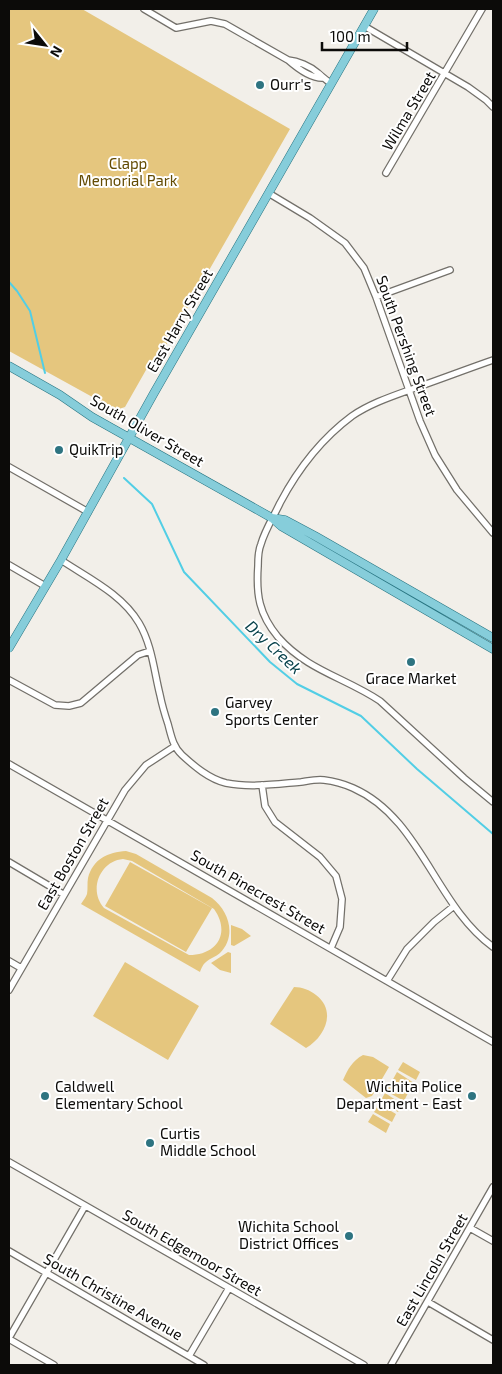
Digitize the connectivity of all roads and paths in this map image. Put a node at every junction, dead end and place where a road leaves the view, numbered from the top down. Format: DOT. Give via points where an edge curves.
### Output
graph roads {
  1 [pos="144,9"];
  2 [pos="374,9"];
  3 [pos="482,9"];
  4 [pos="364,26"];
  5 [pos="445,74"];
  6 [pos="331,83"];
  7 [pos="493,107"];
  8 [pos="386,173"];
  9 [pos="270,194"];
  10 [pos="450,270"];
  11 [pos="376,297"];
  12 [pos="493,360"];
  13 [pos="9,366"];
  14 [pos="409,390"];
  15 [pos="130,438"];
  16 [pos="9,467"];
  17 [pos="88,512"];
  18 [pos="272,518"];
  19 [pos="493,533"];
  20 [pos="61,560"];
  21 [pos="9,565"];
  22 [pos="45,586"];
  23 [pos="493,638"];
  24 [pos="9,648"];
  25 [pos="493,649"];
  26 [pos="150,651"];
  27 [pos="9,680"];
  28 [pos="174,746"];
  29 [pos="9,764"];
  30 [pos="262,785"];
  31 [pos="493,802"];
  32 [pos="107,821"];
  33 [pos="9,862"];
  34 [pos="63,894"];
  35 [pos="454,906"];
  36 [pos="493,947"];
  37 [pos="331,948"];
  38 [pos="9,961"];
  39 [pos="21,968"];
  40 [pos="387,980"];
  41 [pos="9,990"];
  42 [pos="493,1042"];
  43 [pos="9,1162"];
  44 [pos="493,1187"];
  45 [pos="85,1206"];
  46 [pos="470,1228"];
  47 [pos="493,1241"];
  48 [pos="9,1251"];
  49 [pos="46,1273"];
  50 [pos="229,1288"];
  51 [pos="428,1302"];
  52 [pos="9,1338"];
  53 [pos="493,1340"];
  54 [pos="189,1356"];
  55 [pos="54,1365"];
  56 [pos="204,1365"];
  57 [pos="364,1365"];
  58 [pos="391,1365"];
  1 -- 6 [label="street" via="176,28 211,21 225,24 288,60 297,61"];
  2 -- 4 [label="main road, East Harry Street"];
  3 -- 5 [label="street, Wilma Street"];
  4 -- 5 [label="street"];
  4 -- 6 [label="main road, East Harry Street"];
  5 -- 7 [label="street"];
  5 -- 8 [label="street, Wilma Street"];
  6 -- 9 [label="main road, East Harry Street"];
  9 -- 11 [label="street, South Pershing Street" via="345,243 364,268"];
  9 -- 15 [label="main road, East Harry Street"];
  10 -- 11 [label="street"];
  11 -- 14 [label="street, South Pershing Street"];
  12 -- 14 [label="street"];
  13 -- 15 [label="main road, South Oliver Street"];
  14 -- 18 [label="street" via="352,416 324,441 297,473"];
  14 -- 19 [label="street, South Pershing Street" via="435,455"];
  15 -- 17 [label="main road, East Harry Street"];
  15 -- 18 [label="main road, South Oliver Street"];
  16 -- 17 [label="street"];
  17 -- 20 [label="main road, East Harry Street"];
  18 -- 23 [label="main road, South Oliver Street" via="285,520 315,536"];
  18 -- 25 [label="main road, South Oliver Street"];
  18 -- 31 [label="street" via="258,553 256,585 262,613 277,635 306,662 380,701"];
  20 -- 22 [label="main road, East Harry Street"];
  20 -- 26 [label="street" via="130,609 140,624"];
  21 -- 22 [label="street"];
  22 -- 24 [label="main road, East Harry Street"];
  26 -- 27 [label="street" via="138,654 81,703 69,706 55,705"];
  26 -- 28 [label="street"];
  28 -- 30 [label="street" via="198,770 225,783"];
  28 -- 32 [label="street, East Boston Street" via="146,765 125,790"];
  29 -- 32 [label="street, South Pinecrest Street"];
  30 -- 35 [label="street" via="323,780 353,788 379,803 399,825"];
  30 -- 37 [label="street" via="265,806 275,822 320,858 336,876 342,904 340,927"];
  32 -- 34 [label="street, East Boston Street"];
  32 -- 37 [label="street, South Pinecrest Street"];
  33 -- 34 [label="street"];
  34 -- 39 [label="street, East Boston Street"];
  35 -- 36 [label="street" via="473,930"];
  35 -- 40 [label="street" via="407,949"];
  37 -- 40 [label="street, South Pinecrest Street"];
  38 -- 39 [label="street"];
  39 -- 41 [label="street, East Boston Street"];
  40 -- 42 [label="street, South Pinecrest Street"];
  43 -- 45 [label="street, South Edgemoor Street"];
  44 -- 46 [label="street, East Lincoln Street"];
  45 -- 49 [label="street"];
  45 -- 50 [label="street, South Edgemoor Street"];
  46 -- 47 [label="street"];
  46 -- 51 [label="street, East Lincoln Street"];
  48 -- 49 [label="street, South Christine Avenue"];
  49 -- 52 [label="street"];
  49 -- 54 [label="street, South Christine Avenue"];
  50 -- 54 [label="street"];
  50 -- 57 [label="street, South Edgemoor Street"];
  51 -- 53 [label="street"];
  51 -- 58 [label="street, East Lincoln Street"];
  52 -- 55 [label="street"];
  54 -- 56 [label="street, South Christine Avenue"];
}
